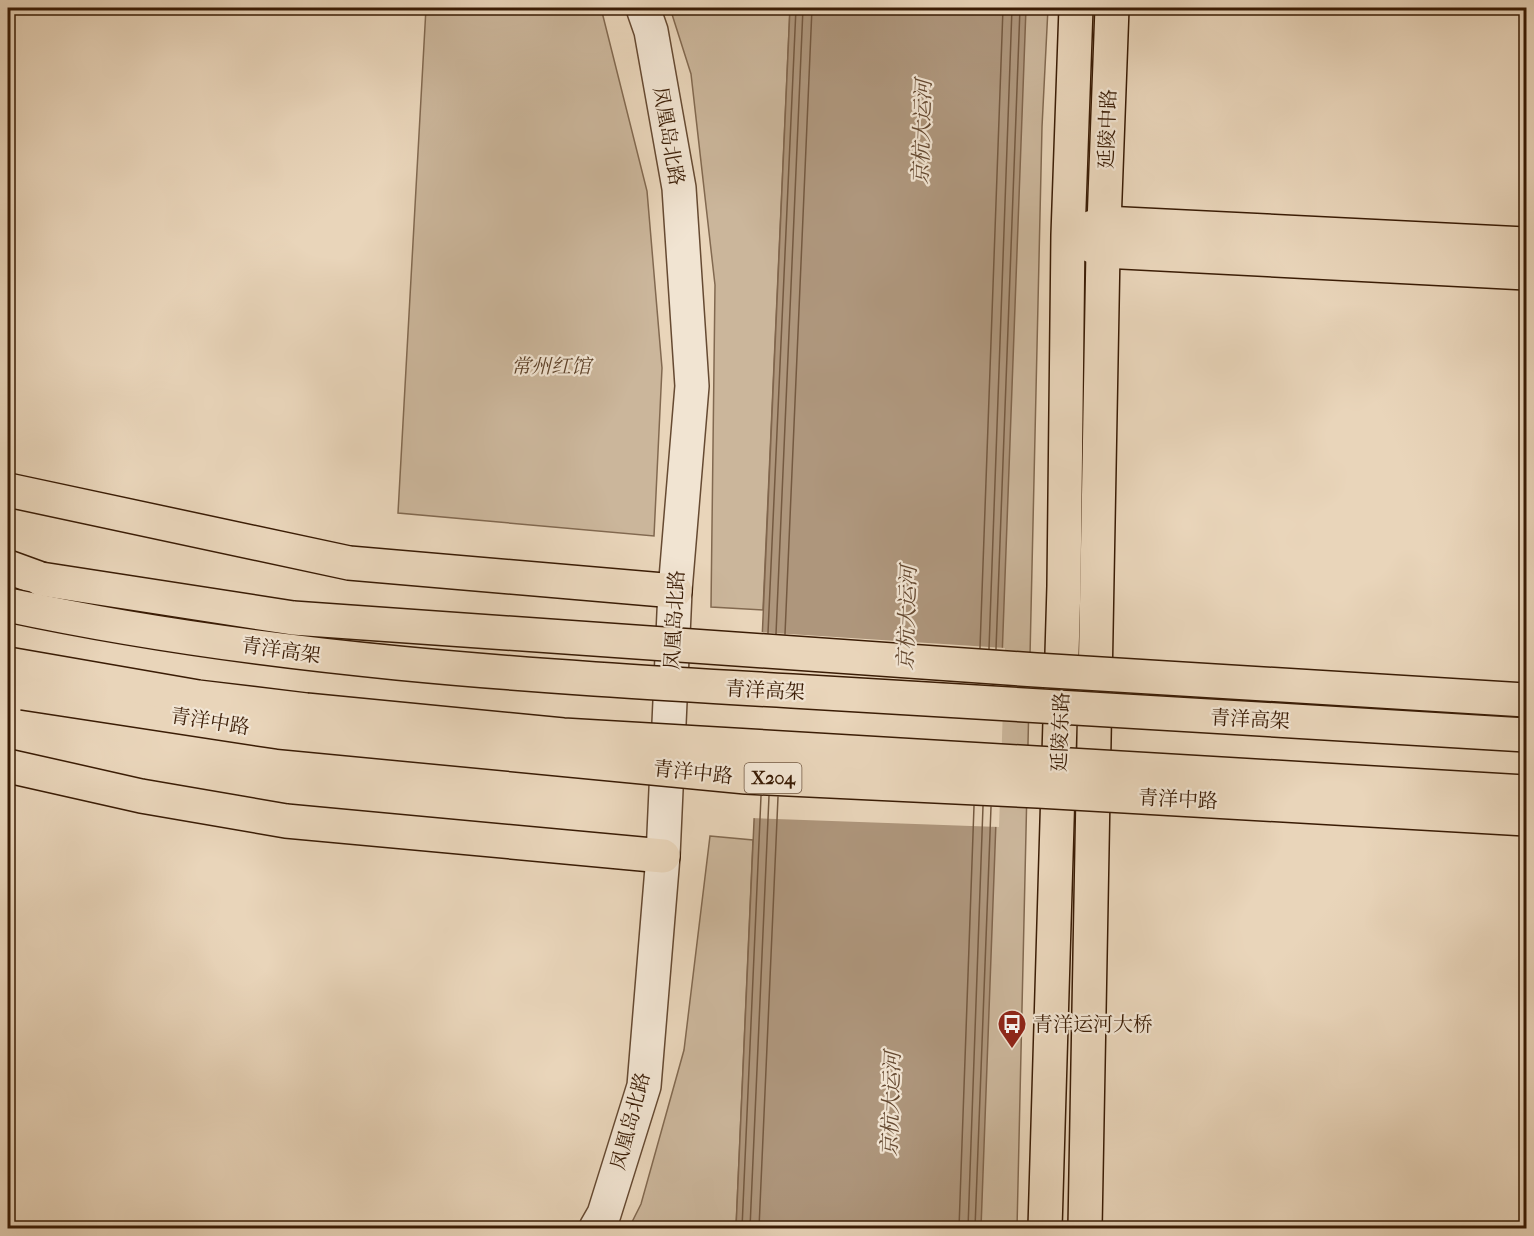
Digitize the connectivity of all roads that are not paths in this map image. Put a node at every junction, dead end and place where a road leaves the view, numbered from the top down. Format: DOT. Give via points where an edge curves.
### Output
graph roads {
  1 [pos="643,8"];
  2 [pos="1076,8"];
  3 [pos="1112,8"];
  4 [pos="1068,235"];
  5 [pos="1104,237"];
  6 [pos="1527,244"];
  7 [pos="1527,273"];
  8 [pos="8,490"];
  9 [pos="8,567"];
  10 [pos="8,574"];
  11 [pos="41,579"];
  12 [pos="675,591"];
  13 [pos="8,605"];
  14 [pos="8,664"];
  15 [pos="13,692"];
  16 [pos="1527,700"];
  17 [pos="1527,735"];
  18 [pos="8,766"];
  19 [pos="1527,792"];
  20 [pos="1527,819"];
  21 [pos="663,856"];
  22 [pos="596,1228"];
  23 [pos="1045,1228"];
  24 [pos="1085,1228"];
  1 -- 12 [label="street, 凤凰岛北路" via="651,31 678,188 692,386"];
  2 -- 4 [label="main road, 延陵中路"];
  3 -- 5 [label="main road, 延陵中路"];
  4 -- 5 [label="main road"];
  4 -- 23 [label="main road, 延陵东路" via="1064,586"];
  5 -- 6 [label="main road"];
  5 -- 7 [label="main road"];
  5 -- 24 [label="main road, 延陵东路"];
  8 -- 12 [label="main road" via="349,563"];
  9 -- 11 [label="main road"];
  10 -- 11 [label="main road"];
  11 -- 16 [label="main road, bridge" via="293,618"];
  12 -- 21 [label="street, 凤凰岛北路"];
  13 -- 17 [label="main road, 青洋高架, bridge" via="315,655 560,678"];
  14 -- 19 [label="main road, bridge" via="198,697 563,735"];
  15 -- 20 [label="main road, 青洋中路 / X204, bridge" via="279,732 746,777"];
  18 -- 21 [label="main road" via="141,796 286,821"];
  21 -- 22 [label="street, 凤凰岛北路" via="644,1086 604,1214"];
}
